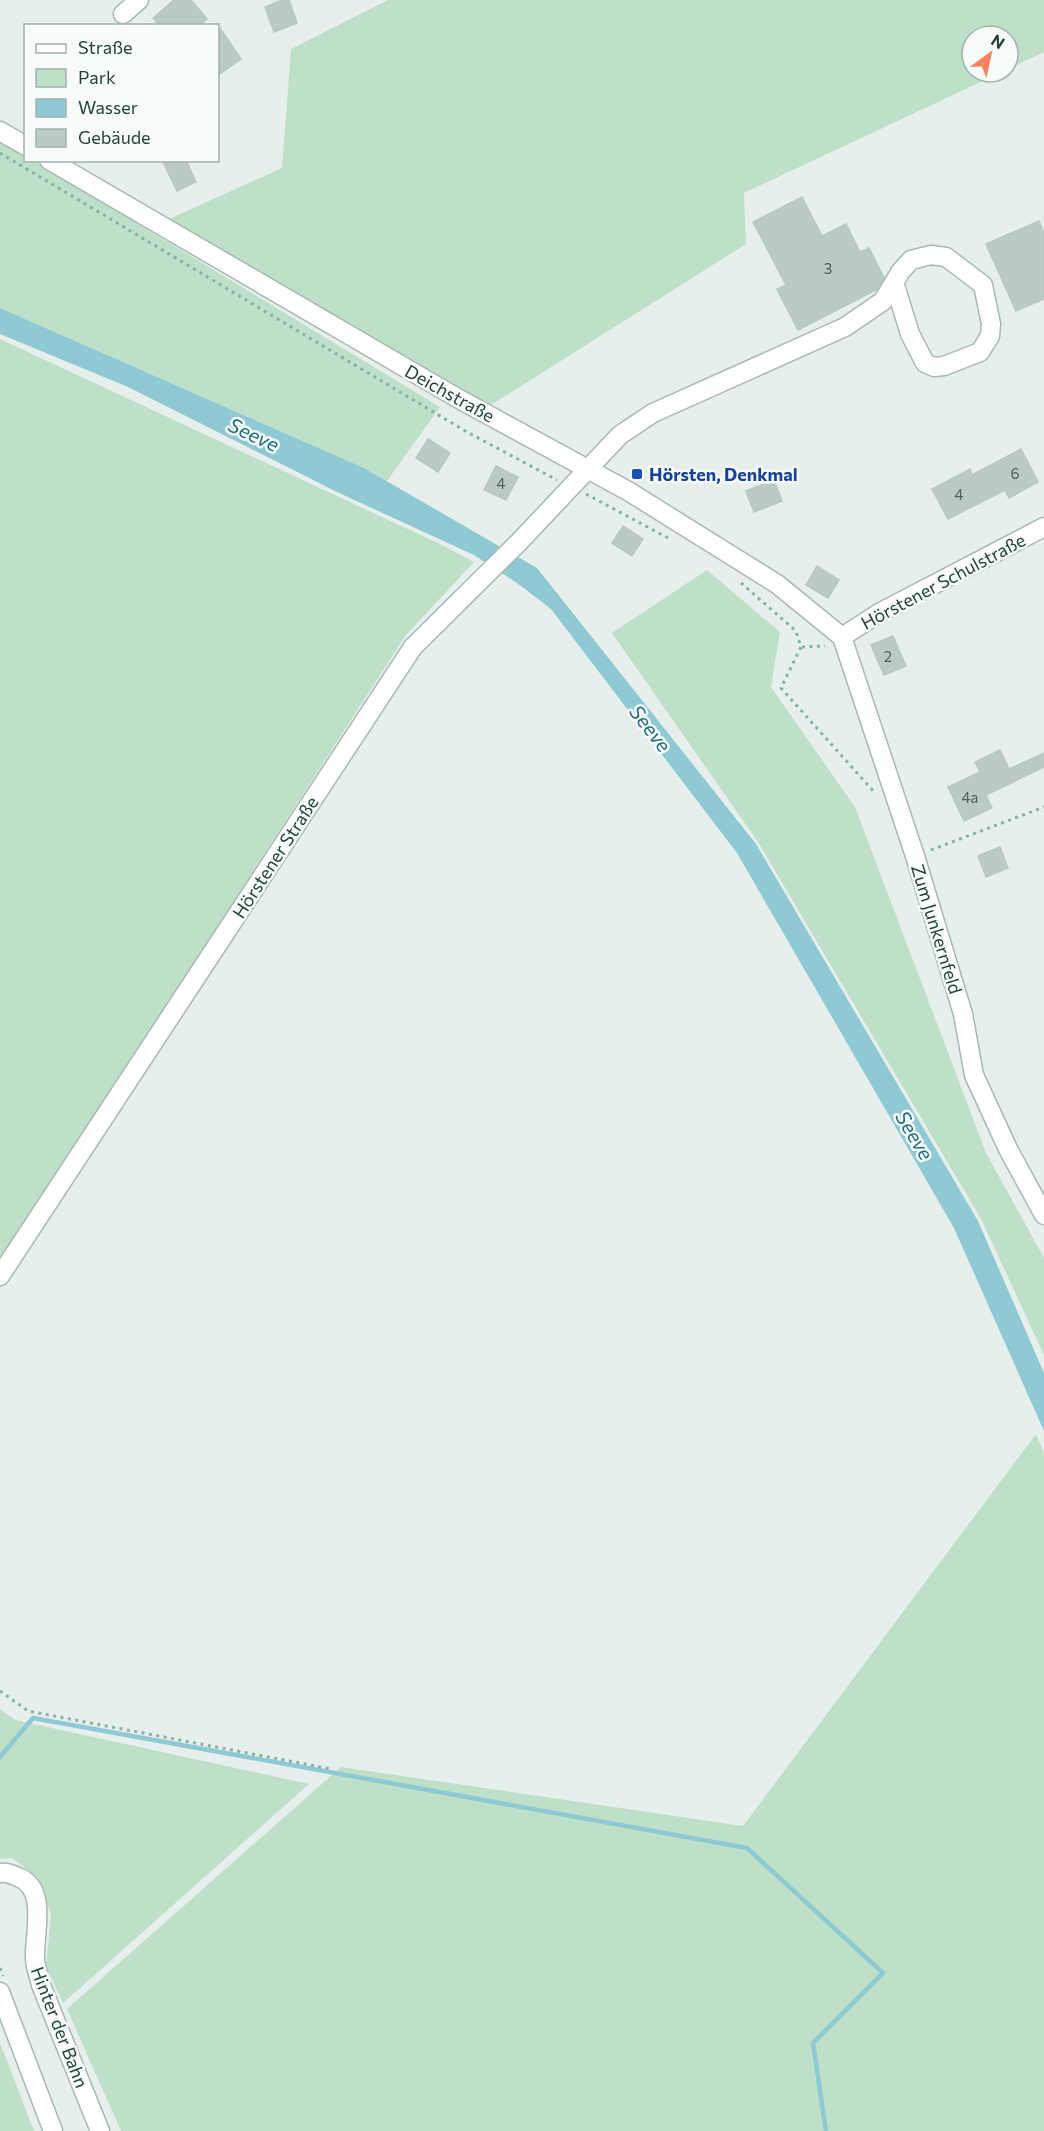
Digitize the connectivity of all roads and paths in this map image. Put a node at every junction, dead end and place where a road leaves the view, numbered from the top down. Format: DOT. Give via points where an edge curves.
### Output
graph roads {
  1 [pos="139,0"];
  2 [pos="123,14"];
  3 [pos="0,131"];
  4 [pos="24,146"];
  5 [pos="0,153"];
  6 [pos="52,162"];
  7 [pos="894,282"];
  8 [pos="589,469"];
  9 [pos="566,493"];
  10 [pos="585,494"];
  11 [pos="1044,527"];
  12 [pos="676,542"];
  13 [pos="734,577"];
  14 [pos="842,637"];
  15 [pos="878,803"];
  16 [pos="1044,807"];
  17 [pos="915,856"];
  18 [pos="1044,1215"];
  19 [pos="0,1276"];
  20 [pos="0,1691"];
  21 [pos="332,1768"];
  22 [pos="0,1873"];
  23 [pos="0,1992"];
  24 [pos="53,2131"];
  25 [pos="100,2131"];
  1 -- 2 [label="street"];
  3 -- 4 [label="street"];
  5 -- 9 [label="path" via="467,432 556,478"];
  6 -- 8 [label="street, Deichstraße" via="459,399"];
  7 -- 7 [label="street" via="911,260 931,255 946,257 984,285 990,336 980,352 944,366 925,363 910,334"];
  7 -- 8 [label="street, Hörstener Straße" via="883,301 845,327 653,413 620,435"];
  8 -- 9 [label="street, Hörstener Straße"];
  8 -- 14 [label="street, Deichstraße" via="777,584"];
  9 -- 19 [label="street, Hörstener Straße" via="413,647"];
  10 -- 12 [label="path"];
  11 -- 14 [label="street, Hörstener Schulstraße" via="879,613"];
  13 -- 15 [label="path" via="796,632 801,647 781,688 874,792"];
  14 -- 17 [label="street, Zum Junkernfeld"];
  16 -- 17 [label="path"];
  17 -- 18 [label="street, Zum Junkernfeld" via="963,1014 974,1075"];
  20 -- 21 [label="path" via="28,1711"];
  22 -- 25 [label="street, Hinter der Bahn" via="23,1879 35,1894 39,1913 34,1935 35,1962 39,1977"];
  23 -- 24 [label="street"];
}
